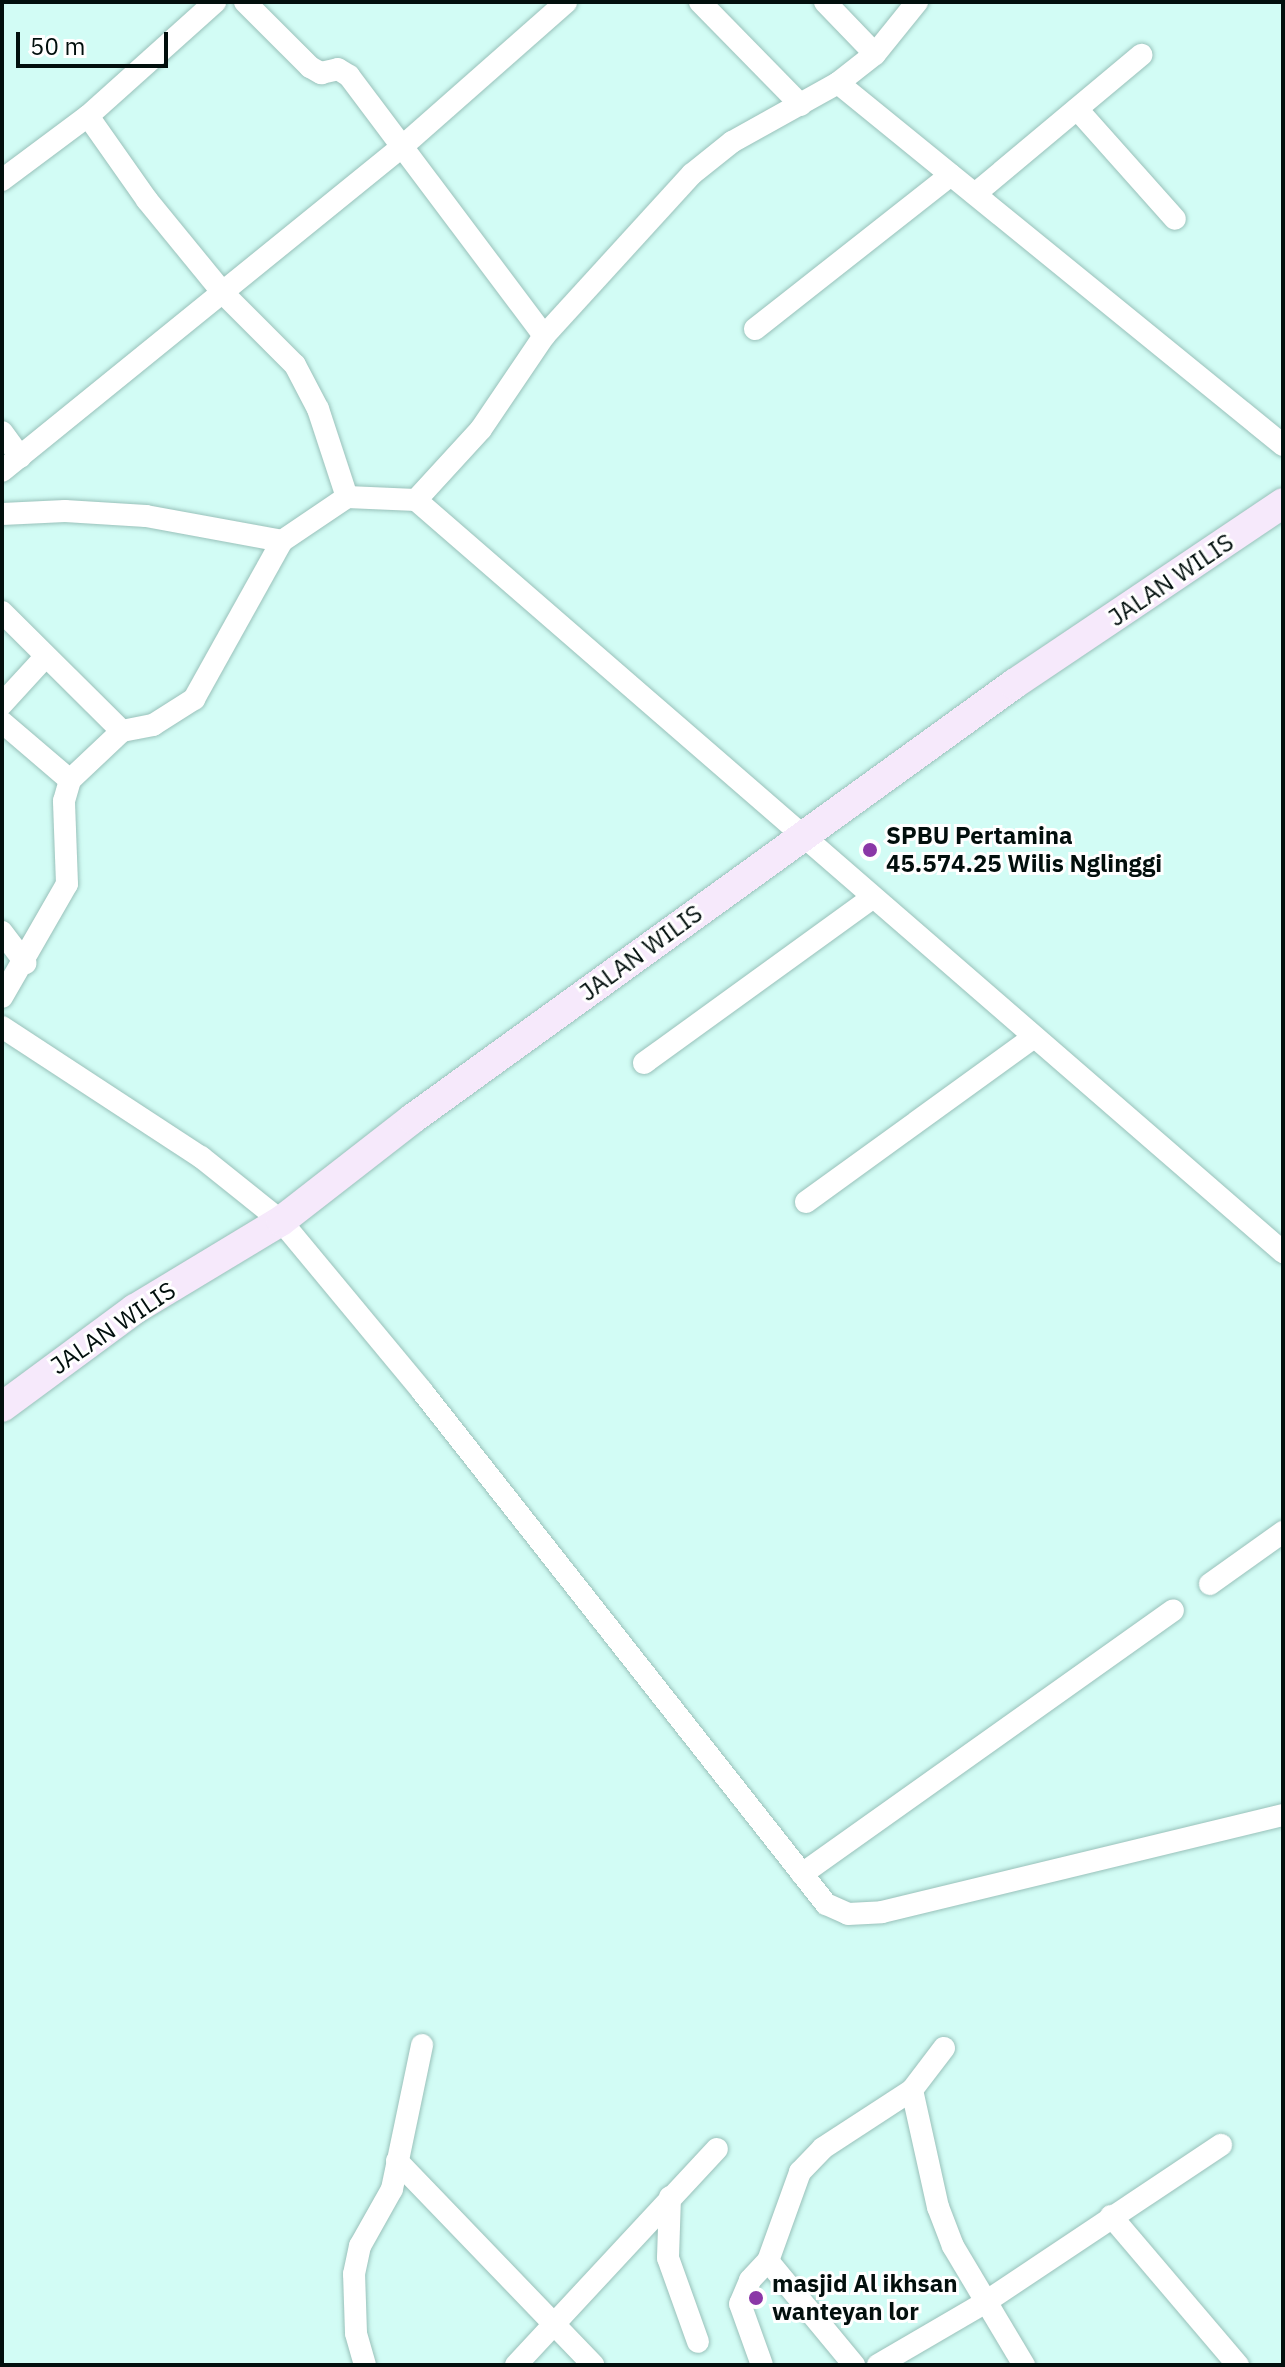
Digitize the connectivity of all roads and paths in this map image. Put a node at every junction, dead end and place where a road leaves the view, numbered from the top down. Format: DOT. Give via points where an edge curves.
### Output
graph roads {
  1 [pos="215,2"];
  2 [pos="245,2"];
  3 [pos="566,2"];
  4 [pos="700,2"];
  5 [pos="825,2"];
  6 [pos="917,2"];
  7 [pos="875,54"];
  8 [pos="1141,55"];
  9 [pos="838,83"];
  10 [pos="801,105"];
  11 [pos="1077,109"];
  12 [pos="88,116"];
  13 [pos="404,145"];
  14 [pos="951,175"];
  15 [pos="2,180"];
  16 [pos="975,194"];
  17 [pos="1175,219"];
  18 [pos="224,294"];
  19 [pos="755,329"];
  20 [pos="544,336"];
  21 [pos="2,432"];
  22 [pos="1283,445"];
  23 [pos="20,457"];
  24 [pos="2,471"];
  25 [pos="347,497"];
  26 [pos="416,500"];
  27 [pos="1283,503"];
  28 [pos="2,514"];
  29 [pos="282,541"];
  30 [pos="2,612"];
  31 [pos="45,657"];
  32 [pos="2,704"];
  33 [pos="2,722"];
  34 [pos="122,731"];
  35 [pos="70,780"];
  36 [pos="803,839"];
  37 [pos="872,898"];
  38 [pos="2,932"];
  39 [pos="25,963"];
  40 [pos="2,997"];
  41 [pos="2,1027"];
  42 [pos="1034,1037"];
  43 [pos="644,1063"];
  44 [pos="806,1202"];
  45 [pos="281,1221"];
  46 [pos="1283,1252"];
  47 [pos="2,1407"];
  48 [pos="1283,1532"];
  49 [pos="1210,1584"];
  50 [pos="1173,1610"];
  51 [pos="1283,1815"];
  52 [pos="802,1874"];
  53 [pos="422,2045"];
  54 [pos="944,2048"];
  55 [pos="912,2090"];
  56 [pos="1221,2145"];
  57 [pos="717,2149"];
  58 [pos="397,2161"];
  59 [pos="670,2197"];
  60 [pos="1111,2216"];
  61 [pos="768,2261"];
  62 [pos="984,2303"];
  63 [pos="554,2323"];
  64 [pos="698,2342"];
  65 [pos="365,2365"];
  66 [pos="516,2365"];
  67 [pos="593,2365"];
  68 [pos="762,2365"];
  69 [pos="854,2365"];
  70 [pos="878,2365"];
  71 [pos="1024,2365"];
  72 [pos="1238,2365"];
  1 -- 12 [label="street"];
  2 -- 13 [label="street" via="310,67 321,73 338,69 349,76"];
  3 -- 13 [label="street"];
  4 -- 10 [label="street"];
  5 -- 7 [label="street"];
  6 -- 7 [label="street"];
  7 -- 9 [label="street"];
  8 -- 11 [label="street"];
  9 -- 10 [label="street"];
  9 -- 14 [label="street"];
  10 -- 20 [label="street" via="732,142 692,174"];
  11 -- 16 [label="street"];
  11 -- 17 [label="street"];
  12 -- 15 [label="street"];
  12 -- 18 [label="street" via="147,200"];
  13 -- 18 [label="street"];
  13 -- 20 [label="street"];
  14 -- 16 [label="street"];
  14 -- 19 [label="street"];
  16 -- 22 [label="street"];
  18 -- 23 [label="street"];
  18 -- 25 [label="street" via="295,365 318,409"];
  20 -- 26 [label="street" via="481,429"];
  21 -- 23 [label="street"];
  23 -- 24 [label="street"];
  25 -- 26 [label="street"];
  25 -- 29 [label="street"];
  26 -- 36 [label="street"];
  27 -- 36 [label="main road, JALAN WILIS" via="1014,684"];
  28 -- 29 [label="street" via="146,516"];
  29 -- 34 [label="street" via="194,699 153,725"];
  30 -- 31 [label="street"];
  31 -- 32 [label="street"];
  31 -- 34 [label="street"];
  33 -- 35 [label="street"];
  34 -- 35 [label="street"];
  35 -- 39 [label="street" via="64,801 67,884"];
  36 -- 37 [label="street"];
  36 -- 45 [label="main road, JALAN WILIS" via="412,1119"];
  37 -- 42 [label="street"];
  37 -- 43 [label="street"];
  38 -- 39 [label="street"];
  39 -- 40 [label="street"];
  41 -- 45 [label="street" via="201,1157"];
  42 -- 44 [label="street"];
  42 -- 46 [label="street"];
  45 -- 47 [label="main road, JALAN WILIS" via="135,1309"];
  45 -- 52 [label="street"];
  48 -- 49 [label="street"];
  50 -- 52 [label="street"];
  51 -- 52 [label="street" via="882,1912 848,1914 826,1904"];
  53 -- 58 [label="street"];
  54 -- 55 [label="street"];
  55 -- 61 [label="street" via="810,2159"];
  55 -- 62 [label="street" via="938,2207"];
  56 -- 60 [label="street"];
  57 -- 59 [label="street"];
  58 -- 63 [label="street"];
  58 -- 65 [label="street" via="392,2189 360,2246 354,2274 356,2333"];
  59 -- 63 [label="street"];
  59 -- 64 [label="street" via="668,2258"];
  60 -- 62 [label="street"];
  60 -- 72 [label="street"];
  61 -- 68 [label="street" via="750,2280 740,2304"];
  61 -- 69 [label="street"];
  62 -- 70 [label="street"];
  62 -- 71 [label="street"];
  63 -- 66 [label="street"];
  63 -- 67 [label="street"];
}
